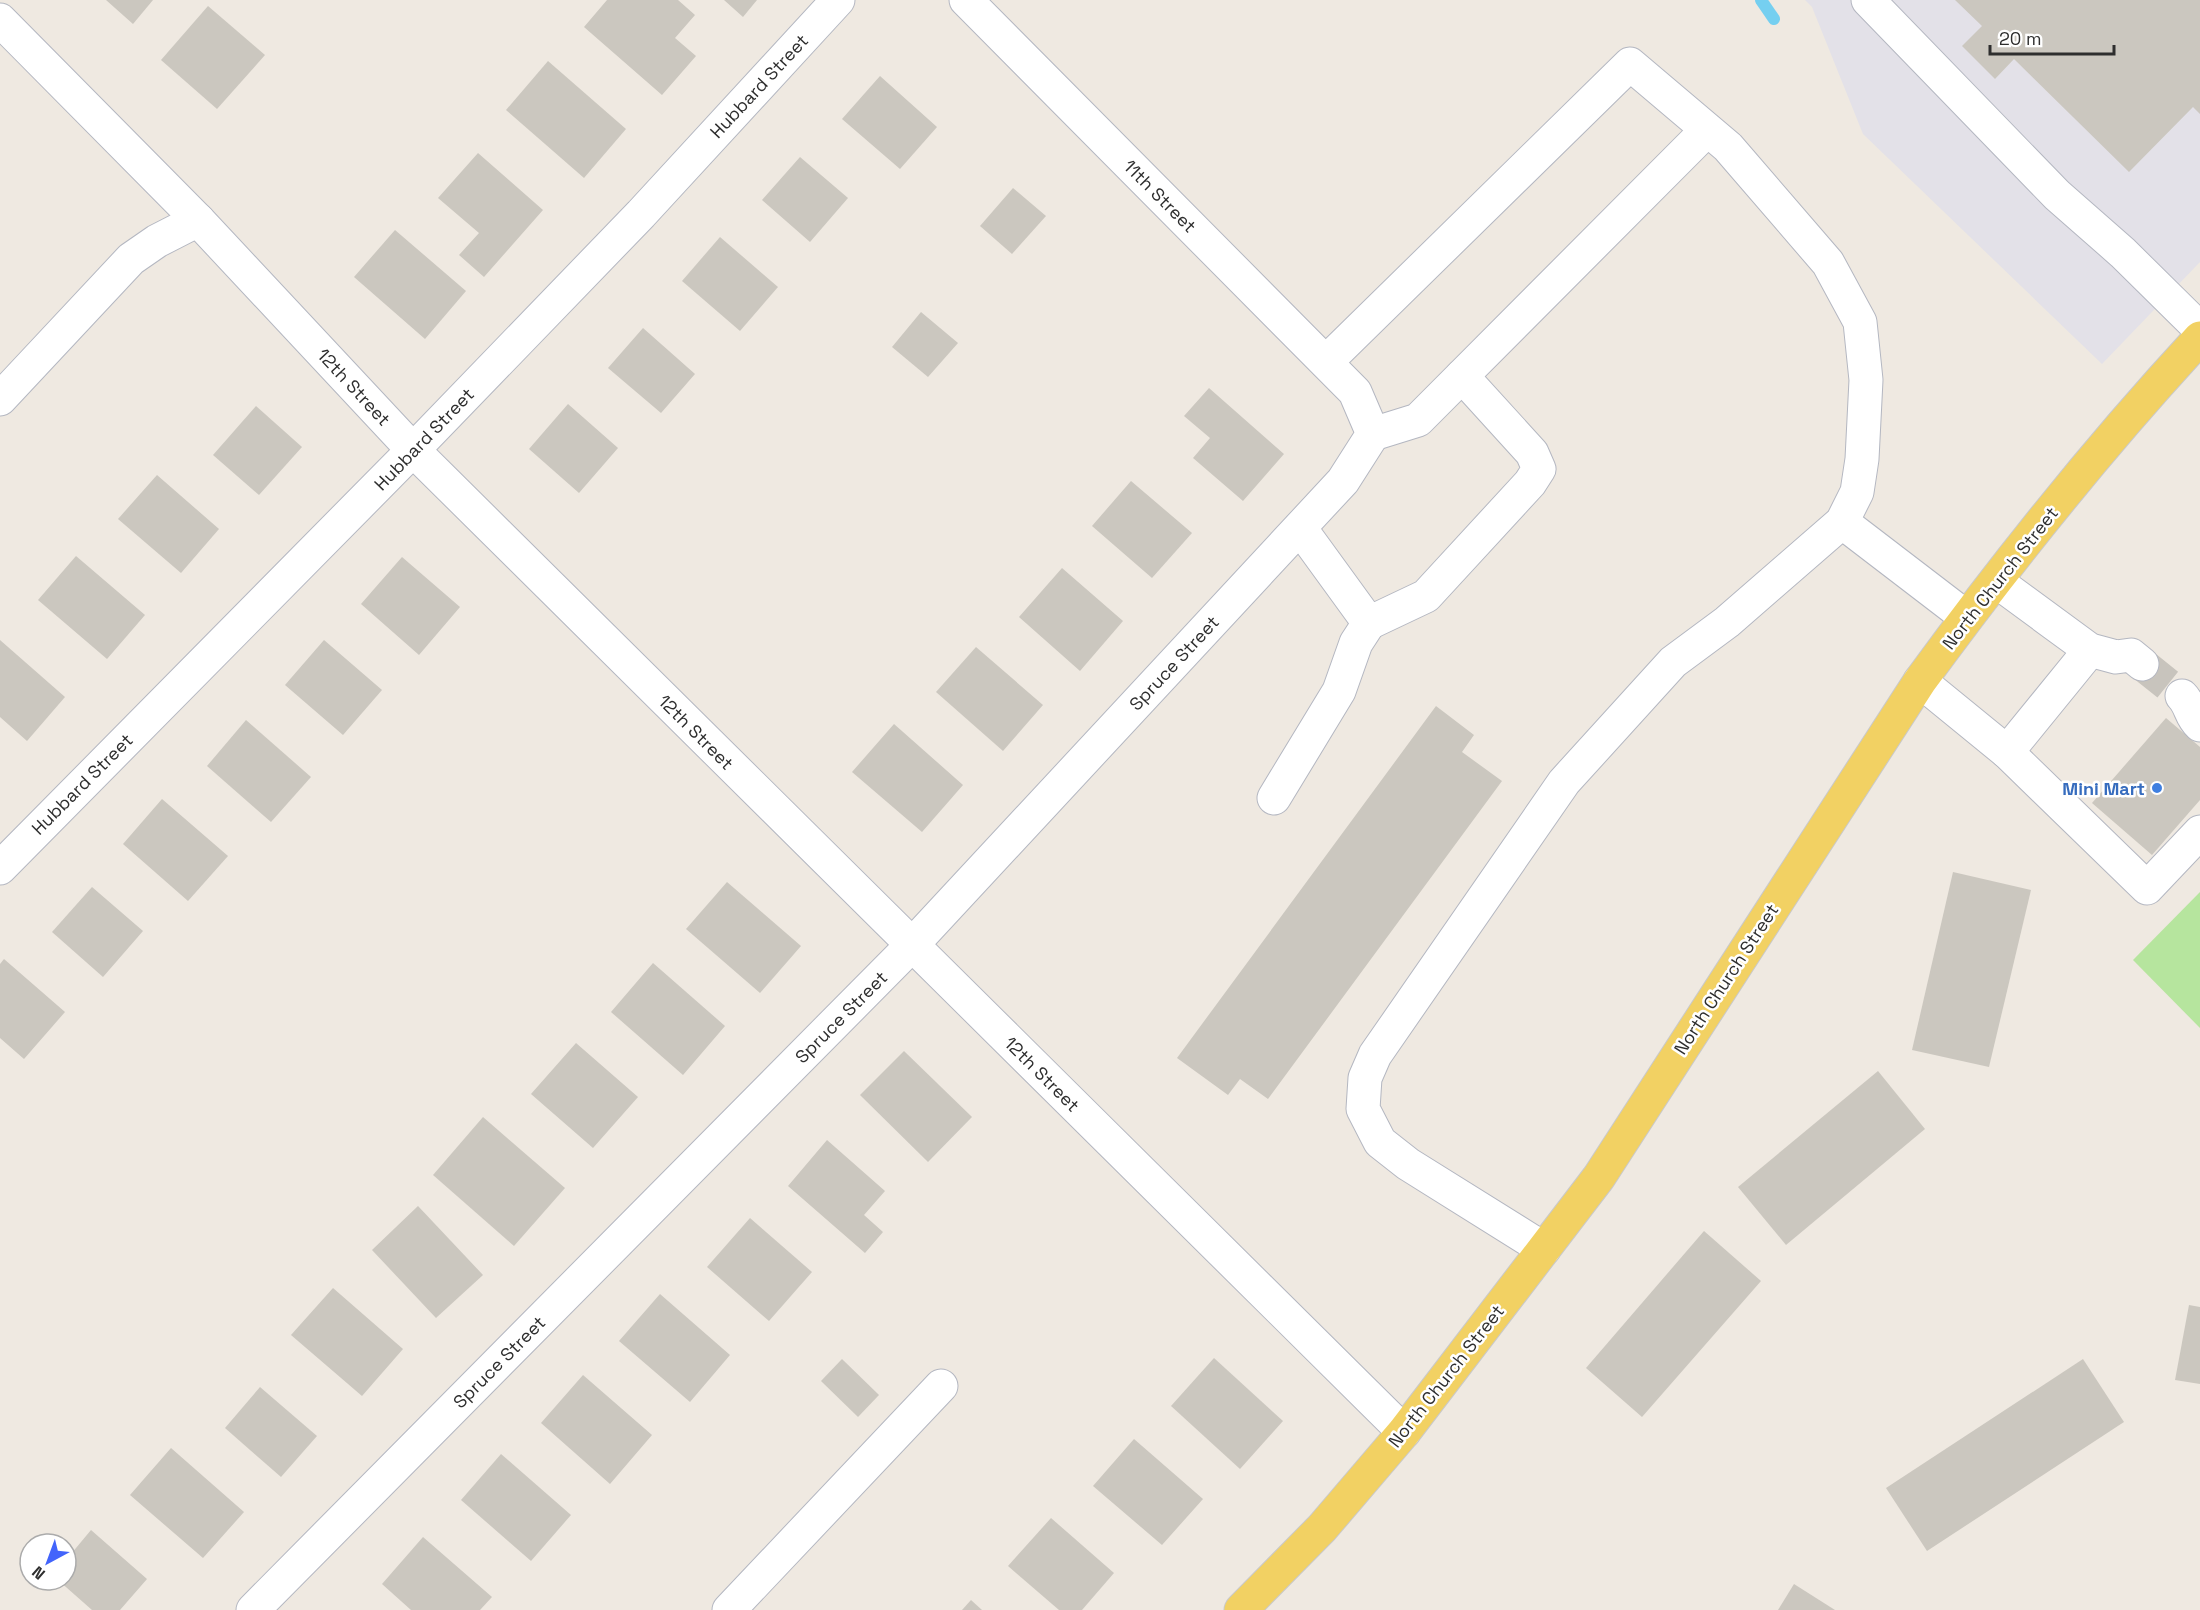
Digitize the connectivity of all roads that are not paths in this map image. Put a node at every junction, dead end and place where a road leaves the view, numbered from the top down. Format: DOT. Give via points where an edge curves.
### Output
graph roads {
  1 [pos="838,0"];
  2 [pos="966,0"];
  3 [pos="1868,0"];
  4 [pos="0,20"];
  5 [pos="1707,130"];
  6 [pos="198,220"];
  7 [pos="2200,328"];
  8 [pos="2200,338"];
  9 [pos="1326,362"];
  10 [pos="1462,376"];
  11 [pos="0,399"];
  12 [pos="1372,434"];
  13 [pos="413,450"];
  14 [pos="1842,522"];
  15 [pos="1300,528"];
  16 [pos="1996,581"];
  17 [pos="1966,617"];
  18 [pos="1369,623"];
  19 [pos="1920,681"];
  20 [pos="2007,752"];
  21 [pos="1274,798"];
  22 [pos="2200,832"];
  23 [pos="0,867"];
  24 [pos="911,946"];
  25 [pos="1544,1249"];
  26 [pos="941,1386"];
  27 [pos="1404,1432"];
  28 [pos="253,1610"];
  29 [pos="729,1610"];
  30 [pos="1240,1610"];
  1 -- 13 [label="street, Hubbard Street" via="641,214"];
  2 -- 9 [label="street, 11th Street"];
  3 -- 7 [label="street" via="2057,195"];
  4 -- 6 [label="street, 12th Street"];
  5 -- 9 [label="street" via="1630,64"];
  5 -- 10 [label="street"];
  5 -- 14 [label="street" via="1728,147 1828,263 1860,322 1866,380 1862,459 1857,492"];
  6 -- 11 [label="street" via="131,258"];
  6 -- 13 [label="street, 12th Street"];
  8 -- 16 [label="main road, North Church Street"];
  9 -- 12 [label="street, 11th Street" via="1355,392"];
  10 -- 12 [label="street" via="1418,420"];
  10 -- 18 [label="street" via="1532,453 1539,469 1426,596"];
  12 -- 15 [label="street, Spruce Street" via="1344,481"];
  13 -- 23 [label="street, Hubbard Street"];
  13 -- 24 [label="street, 12th Street"];
  14 -- 17 [label="street"];
  14 -- 25 [label="street" via="1727,622 1674,662 1564,782 1375,1055 1365,1078 1363,1109 1380,1142 1408,1164"];
  15 -- 18 [label="street"];
  15 -- 24 [label="street, Spruce Street"];
  16 -- 17 [label="main road, North Church Street"];
  16 -- 20 [label="street" via="2120,663"];
  17 -- 19 [label="main road, North Church Street"];
  18 -- 21 [label="street" via="1356,643 1339,692"];
  19 -- 20 [label="street"];
  19 -- 25 [label="main road, North Church Street" via="1599,1177"];
  20 -- 22 [label="street" via="2147,888"];
  24 -- 27 [label="street, 12th Street"];
  24 -- 28 [label="street, Spruce Street"];
  25 -- 27 [label="main road, North Church Street"];
  26 -- 29 [label="street"];
  27 -- 30 [label="main road, North Church Street" via="1322,1528"];
}
